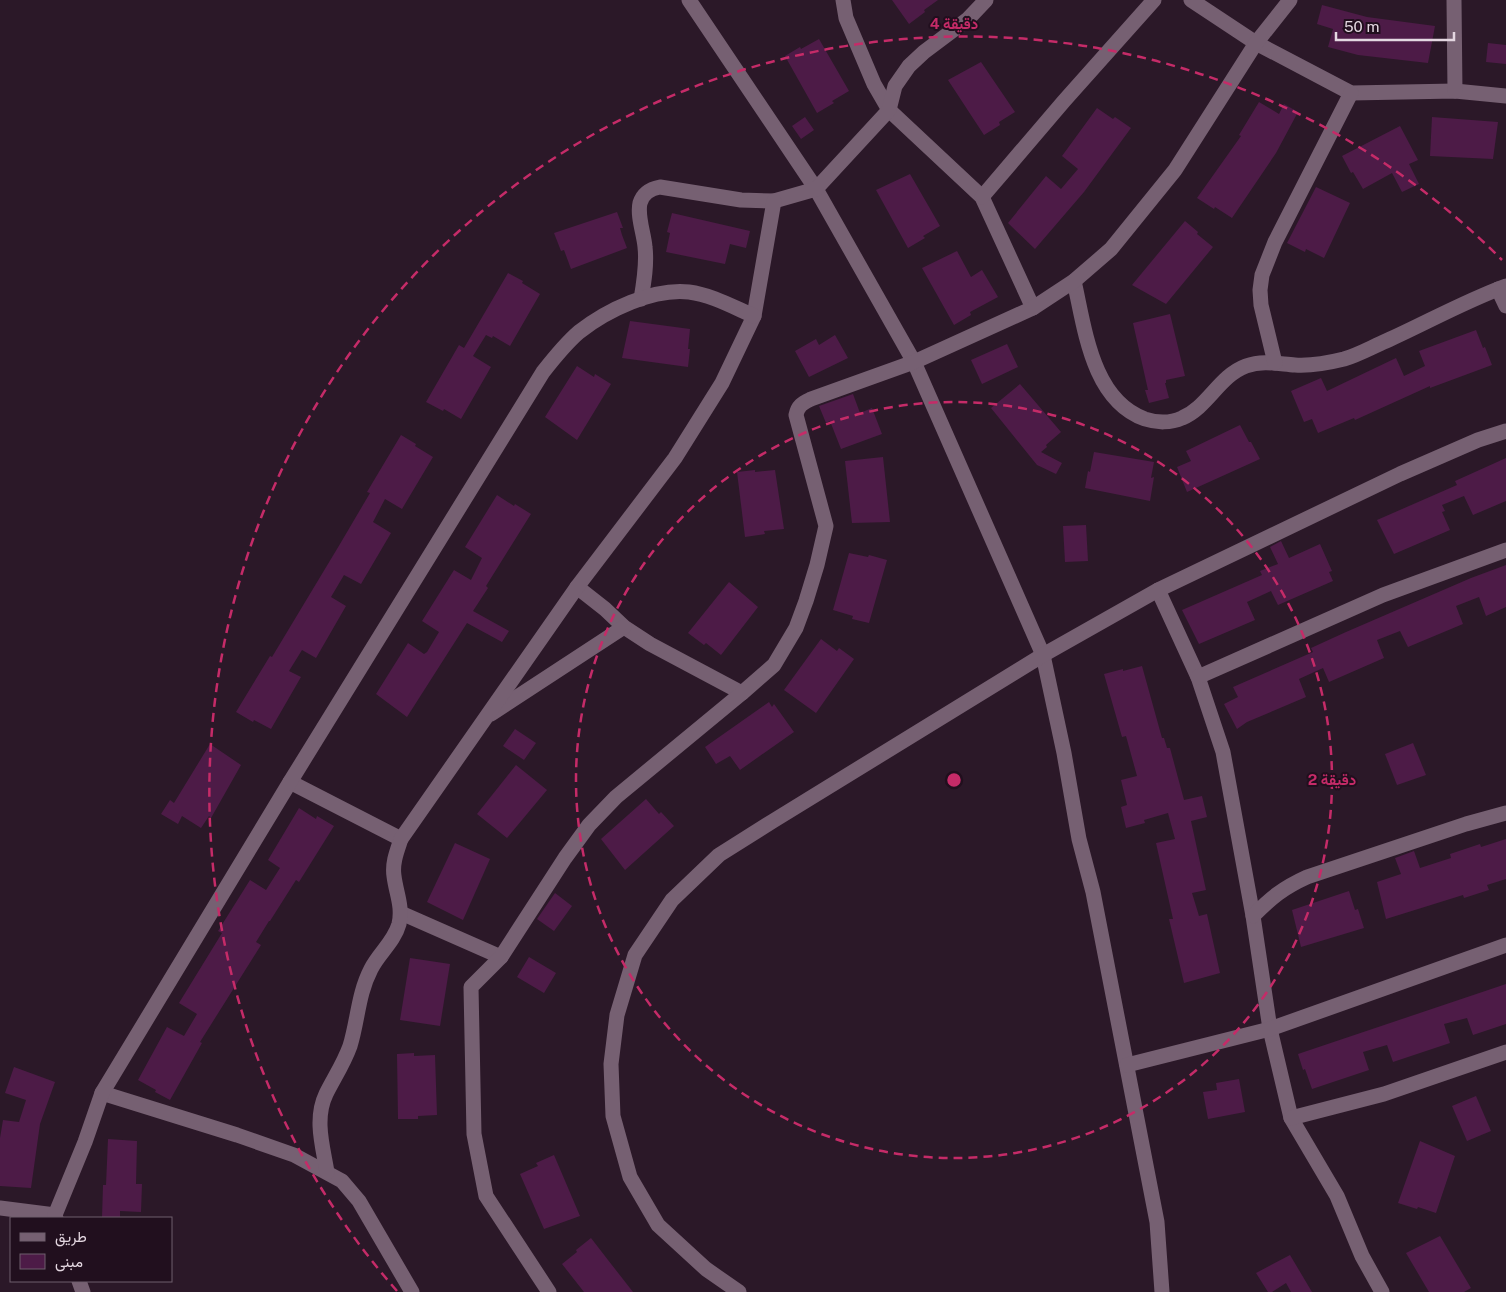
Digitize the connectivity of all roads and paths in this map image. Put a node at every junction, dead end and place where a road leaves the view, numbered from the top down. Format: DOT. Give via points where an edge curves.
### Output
graph roads {
  1 [pos="689,0"];
  2 [pos="843,0"];
  3 [pos="986,0"];
  4 [pos="1154,0"];
  5 [pos="1191,0"];
  6 [pos="1290,0"];
  7 [pos="1454,0"];
  8 [pos="1256,44"];
  9 [pos="1455,91"];
  10 [pos="1350,93"];
  11 [pos="1506,96"];
  12 [pos="888,110"];
  13 [pos="816,189"];
  14 [pos="982,198"];
  15 [pos="774,201"];
  16 [pos="1074,281"];
  17 [pos="1502,287"];
  18 [pos="641,298"];
  19 [pos="1506,306"];
  20 [pos="1034,308"];
  21 [pos="754,316"];
  22 [pos="914,362"];
  23 [pos="1275,363"];
  24 [pos="1506,431"];
  25 [pos="1506,550"];
  26 [pos="578,587"];
  27 [pos="1158,590"];
  28 [pos="624,627"];
  29 [pos="1044,655"];
  30 [pos="1198,677"];
  31 [pos="742,693"];
  32 [pos="484,719"];
  33 [pos="290,782"];
  34 [pos="1506,813"];
  35 [pos="401,839"];
  36 [pos="401,913"];
  37 [pos="1253,916"];
  38 [pos="1506,946"];
  39 [pos="501,957"];
  40 [pos="1270,1029"];
  41 [pos="1506,1052"];
  42 [pos="1127,1065"];
  43 [pos="102,1093"];
  44 [pos="1291,1118"];
  45 [pos="327,1172"];
  46 [pos="0,1208"];
  47 [pos="55,1217"];
  48 [pos="412,1292"];
  49 [pos="548,1292"];
  50 [pos="740,1292"];
  51 [pos="1162,1292"];
  52 [pos="1382,1292"];
  1 -- 13 [label="street"];
  2 -- 12 [label="street" via="852,33"];
  3 -- 12 [label="street" via="968,19 908,66 895,86"];
  4 -- 14 [label="street"];
  5 -- 8 [label="street"];
  6 -- 8 [label="street"];
  7 -- 9 [label="street"];
  8 -- 10 [label="street"];
  8 -- 16 [label="street" via="1175,170 1111,249"];
  9 -- 10 [label="street"];
  9 -- 11 [label="street"];
  10 -- 23 [label="street" via="1275,242 1262,275 1261,305"];
  12 -- 13 [label="street"];
  12 -- 14 [label="street"];
  13 -- 15 [label="street"];
  13 -- 22 [label="street"];
  14 -- 20 [label="street"];
  15 -- 18 [label="street" via="741,200 660,187 651,189 640,204 646,249"];
  15 -- 21 [label="street"];
  16 -- 20 [label="street"];
  16 -- 23 [label="street" via="1088,345 1102,378 1119,404 1136,415 1165,422 1182,418 1197,410 1231,374 1245,366"];
  17 -- 19 [label="street"];
  17 -- 23 [label="street" via="1345,358 1312,364"];
  18 -- 21 [label="street" via="672,291 691,292"];
  18 -- 33 [label="street" via="580,332 543,372"];
  20 -- 22 [label="street"];
  21 -- 26 [label="street" via="722,383 675,458"];
  22 -- 29 [label="street"];
  22 -- 31 [label="street" via="811,398 798,408 796,415 826,526 796,628 774,665"];
  24 -- 27 [label="street" via="1400,474"];
  25 -- 30 [label="street" via="1383,595"];
  26 -- 28 [label="street"];
  26 -- 32 [label="street"];
  27 -- 29 [label="street"];
  27 -- 30 [label="street"];
  28 -- 31 [label="street"];
  28 -- 32 [label="street"];
  29 -- 42 [label="street"];
  29 -- 50 [label="street" via="719,856 672,900 635,955 617,1016 611,1064 612,1116 630,1177 658,1226 706,1269"];
  30 -- 37 [label="street" via="1223,752"];
  31 -- 39 [label="street" via="616,797 589,825"];
  32 -- 35 [label="street"];
  33 -- 35 [label="street"];
  33 -- 43 [label="street"];
  34 -- 37 [label="street" via="1307,877 1287,886"];
  35 -- 36 [label="street" via="394,876"];
  36 -- 39 [label="street"];
  36 -- 45 [label="street" via="394,938 364,983 346,1056 321,1108 319,1123"];
  37 -- 40 [label="street"];
  38 -- 40 [label="street"];
  39 -- 49 [label="street" via="471,988 474,1134 486,1196"];
  40 -- 42 [label="street"];
  40 -- 44 [label="street"];
  41 -- 44 [label="street" via="1384,1094"];
  42 -- 51 [label="street" via="1158,1222"];
  43 -- 45 [label="street" via="294,1155"];
  43 -- 47 [label="street"];
  44 -- 52 [label="street" via="1338,1196 1362,1256"];
  45 -- 48 [label="street" via="342,1181 359,1201"];
  46 -- 47 [label="street"];
}
